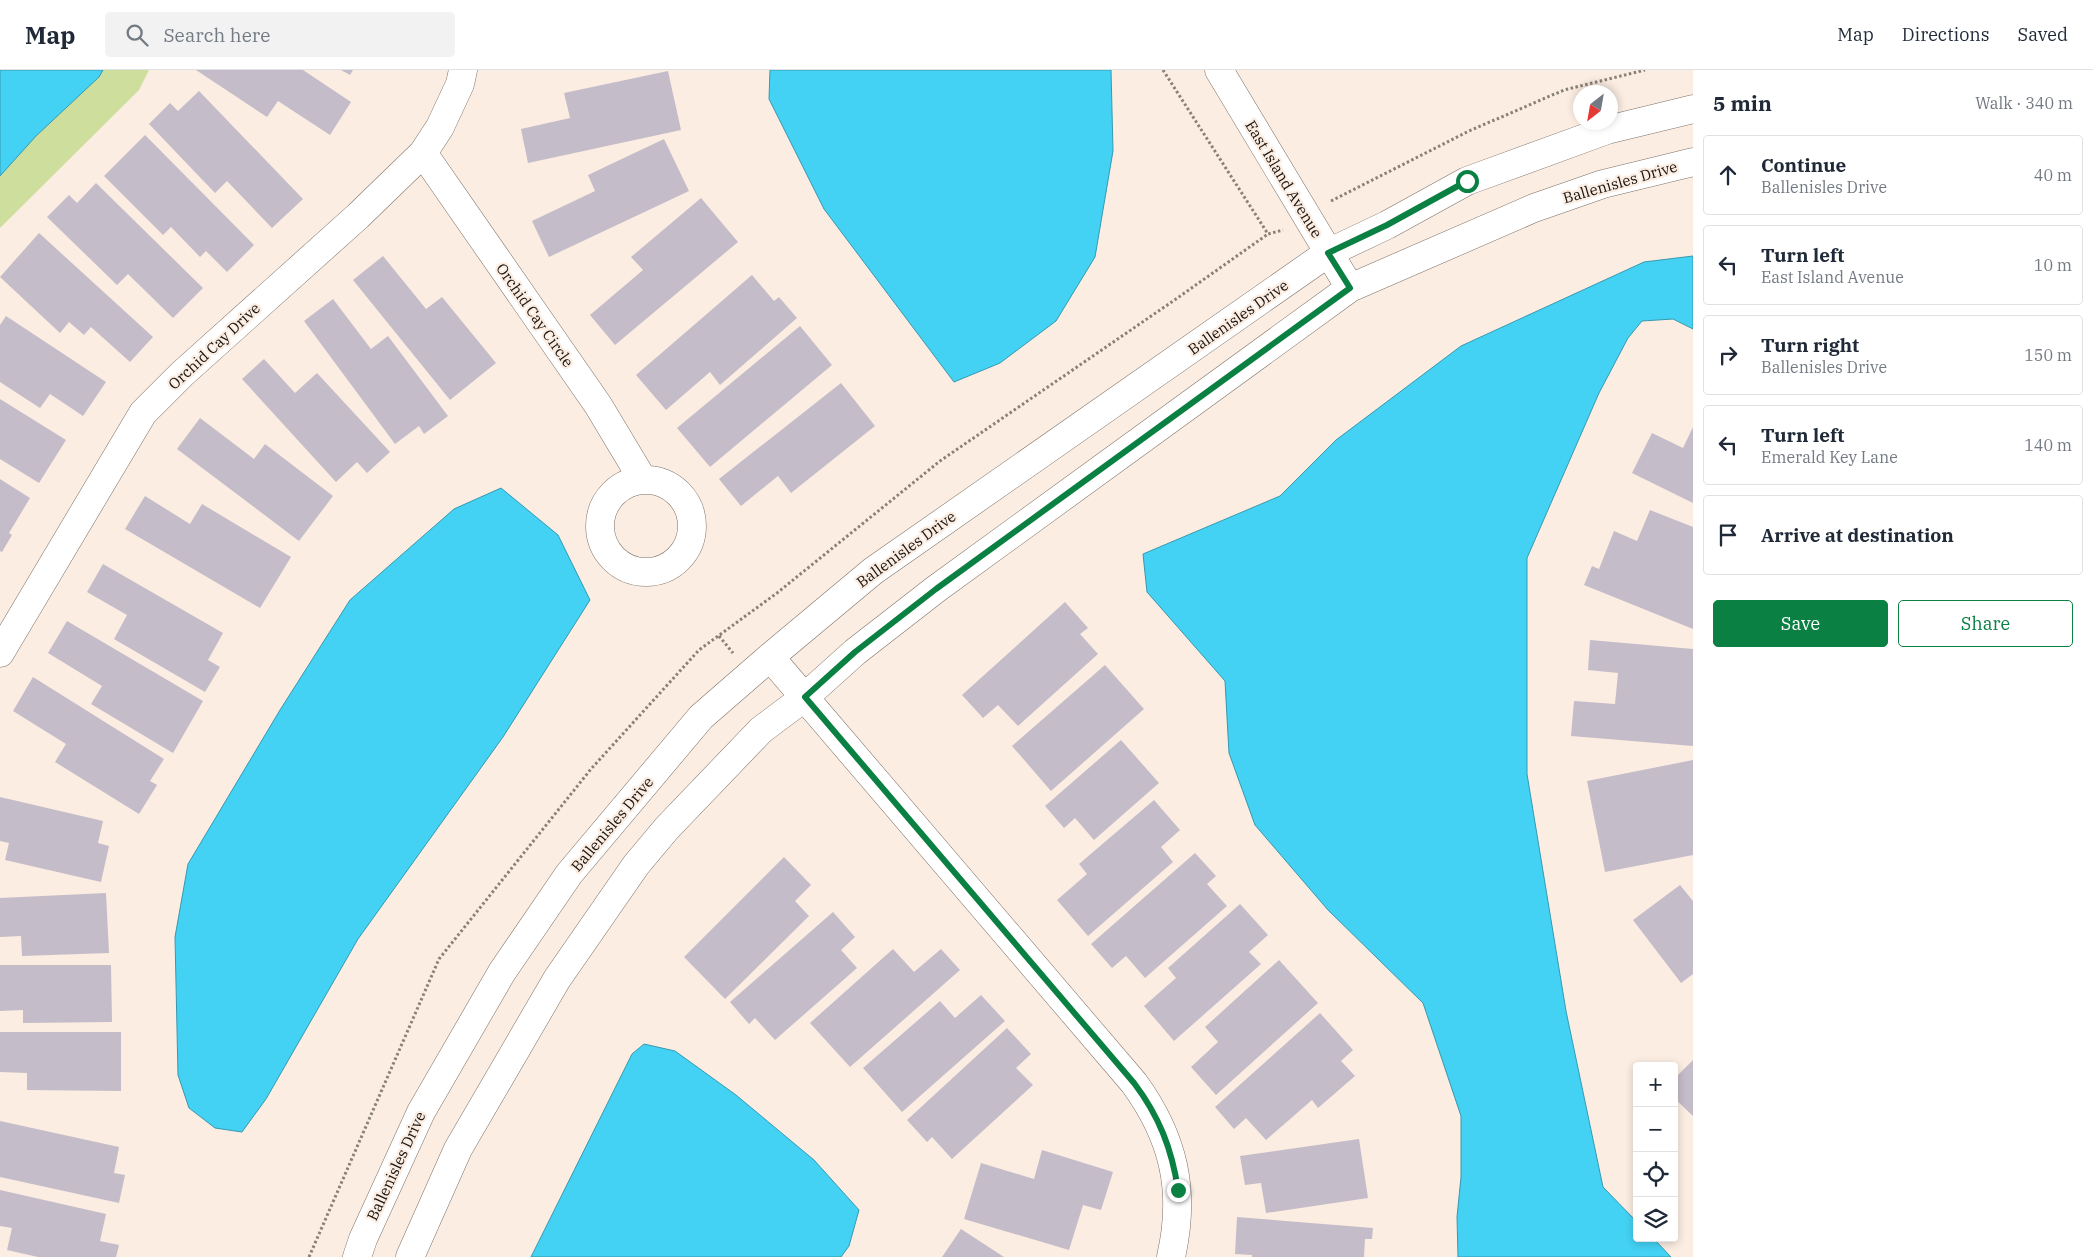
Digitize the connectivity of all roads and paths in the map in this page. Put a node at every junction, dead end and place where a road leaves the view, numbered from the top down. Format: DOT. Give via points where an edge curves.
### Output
graph roads {
  1 [pos="464,70"];
  2 [pos="1163,70"];
  3 [pos="1219,70"];
  4 [pos="1645,70"];
  5 [pos="1693,109"];
  6 [pos="423,153"];
  7 [pos="1693,162"];
  8 [pos="1343,193"];
  9 [pos="1279,232"];
  10 [pos="1328,253"];
  11 [pos="1350,288"];
  12 [pos="643,480"];
  13 [pos="0,653"];
  14 [pos="770,657"];
  15 [pos="805,697"];
  16 [pos="357,1257"];
  17 [pos="410,1257"];
  18 [pos="1171,1257"];
  1 -- 6 [label="street, Orchid Cay Drive" via="440,127"];
  2 -- 9 [label="path" via="1268,234"];
  3 -- 10 [label="street, East Island Avenue"];
  4 -- 8 [label="path" via="1564,90 1469,130"];
  5 -- 10 [label="street, Ballenisles Drive" via="1607,130 1467,181"];
  6 -- 12 [label="street, Orchid Cay Circle" via="598,405"];
  6 -- 13 [label="street, Orchid Cay Drive" via="358,216 182,374 143,414"];
  7 -- 11 [label="street, Ballenisles Drive" via="1603,184 1534,208"];
  10 -- 11 [label="street, East Island Avenue"];
  10 -- 14 [label="street, Ballenisles Drive" via="873,570"];
  11 -- 15 [label="street, Ballenisles Drive" via="936,589 855,652"];
  14 -- 15 [label="street"];
  14 -- 16 [label="street, Ballenisles Drive" via="701,717 570,874 502,972 420,1112"];
  15 -- 17 [label="street, Ballenisles Drive" via="761,730 636,865 556,979 496,1081 458,1150"];
  15 -- 18 [label="street" via="1150,1105 1163,1132 1174,1168 1178,1213"];
}
